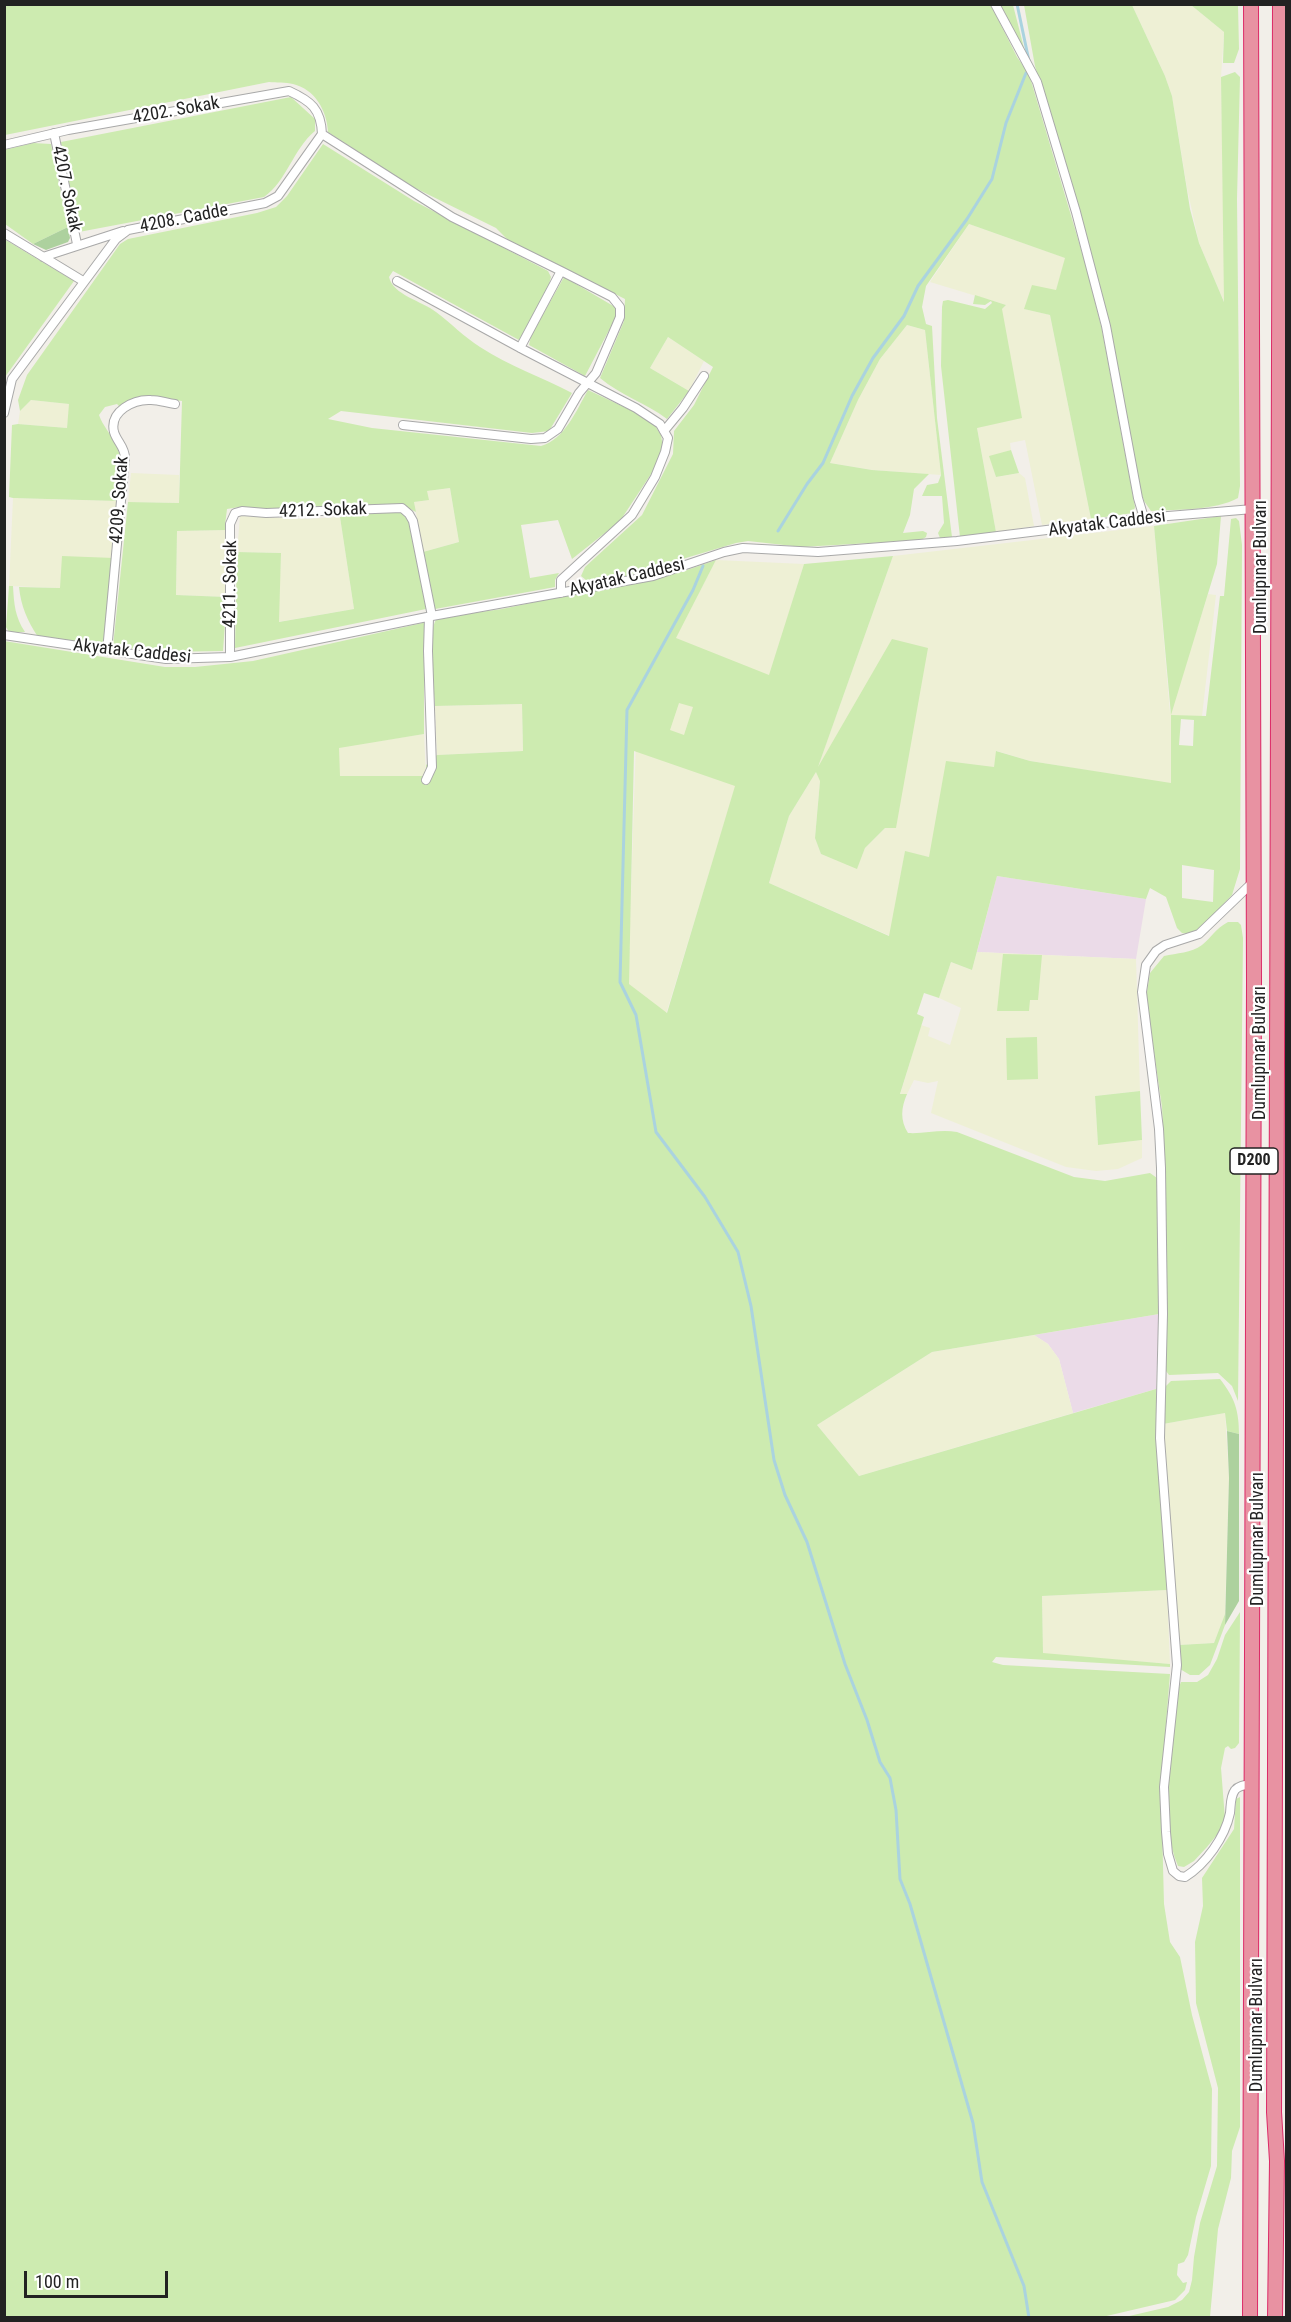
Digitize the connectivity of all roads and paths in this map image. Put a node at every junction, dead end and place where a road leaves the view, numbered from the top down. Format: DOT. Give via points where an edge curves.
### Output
graph roads {
  1 [pos="995,4"];
  2 [pos="1251,4"];
  3 [pos="1280,4"];
  4 [pos="54,133"];
  5 [pos="322,135"];
  6 [pos="4,145"];
  7 [pos="128,230"];
  8 [pos="4,233"];
  9 [pos="77,244"];
  10 [pos="44,257"];
  11 [pos="561,272"];
  12 [pos="83,281"];
  13 [pos="397,281"];
  14 [pos="520,348"];
  15 [pos="704,376"];
  16 [pos="588,382"];
  17 [pos="7,389"];
  18 [pos="175,404"];
  19 [pos="4,413"];
  20 [pos="403,425"];
  21 [pos="664,431"];
  22 [pos="1283,506"];
  23 [pos="1253,509"];
  24 [pos="235,513"];
  25 [pos="1144,518"];
  26 [pos="561,593"];
  27 [pos="431,617"];
  28 [pos="4,634"];
  29 [pos="107,651"];
  30 [pos="230,657"];
  31 [pos="426,780"];
  32 [pos="1254,882"];
  33 [pos="1252,1784"];
  34 [pos="1250,2318"];
  35 [pos="1275,2318"];
  1 -- 25 [label="street" via="1034,74 1079,222 1106,326"];
  2 -- 23 [label="highway, Dumlupınar Bulvarı / D200"];
  3 -- 22 [label="highway, Dumlupınar Bulvarı / D200"];
  4 -- 5 [label="street, 4202. Sokak" via="289,91 313,106 321,118"];
  4 -- 6 [label="street, 4202. Sokak"];
  4 -- 9 [label="street, 4207. Sokak"];
  5 -- 7 [label="street, 4208. Cadde" via="273,200"];
  5 -- 11 [label="street" via="452,217"];
  7 -- 9 [label="street"];
  7 -- 12 [label="street, 4208. Cadde" via="116,239"];
  8 -- 10 [label="street"];
  9 -- 10 [label="street"];
  10 -- 12 [label="street"];
  11 -- 14 [label="street"];
  11 -- 16 [label="street" via="612,297 620,307 620,317 596,373"];
  12 -- 17 [label="street, 4208. Cadde"];
  13 -- 14 [label="street"];
  14 -- 16 [label="street"];
  15 -- 21 [label="street"];
  16 -- 20 [label="street" via="558,429 544,438"];
  16 -- 21 [label="street" via="636,408"];
  17 -- 19 [label="street, 4208. Cadde"];
  18 -- 29 [label="street, 4209. Sokak" via="151,399 138,401 118,412 116,419 115,435 126,458"];
  21 -- 26 [label="street" via="668,438 665,452 632,515 561,580"];
  22 -- 35 [label="highway, Dumlupınar Bulvarı / D200"];
  23 -- 25 [label="street, Akyatak Caddesi"];
  23 -- 32 [label="highway, Dumlupınar Bulvarı / D200"];
  24 -- 27 [label="street, 4212. Sokak" via="402,508 413,521"];
  24 -- 30 [label="street, 4211. Sokak" via="230,524"];
  25 -- 26 [label="street, Akyatak Caddesi" via="967,540 818,552 743,548 653,576"];
  26 -- 27 [label="street, Akyatak Caddesi"];
  27 -- 30 [label="street, Akyatak Caddesi"];
  27 -- 31 [label="street" via="428,651 432,767"];
  28 -- 29 [label="street, Akyatak Caddesi"];
  29 -- 30 [label="street, Akyatak Caddesi" via="166,659"];
  32 -- 33 [label="highway, Dumlupınar Bulvarı / D200"];
  32 -- 33 [label="street" via="1199,934 1156,951 1146,965 1142,992 1161,1168 1160,1438 1177,1665 1164,1787 1168,1854 1173,1871 1185,1877 1208,1856 1223,1834 1232,1795 1239,1787"];
  33 -- 34 [label="highway, Dumlupınar Bulvarı / D200"];
}
